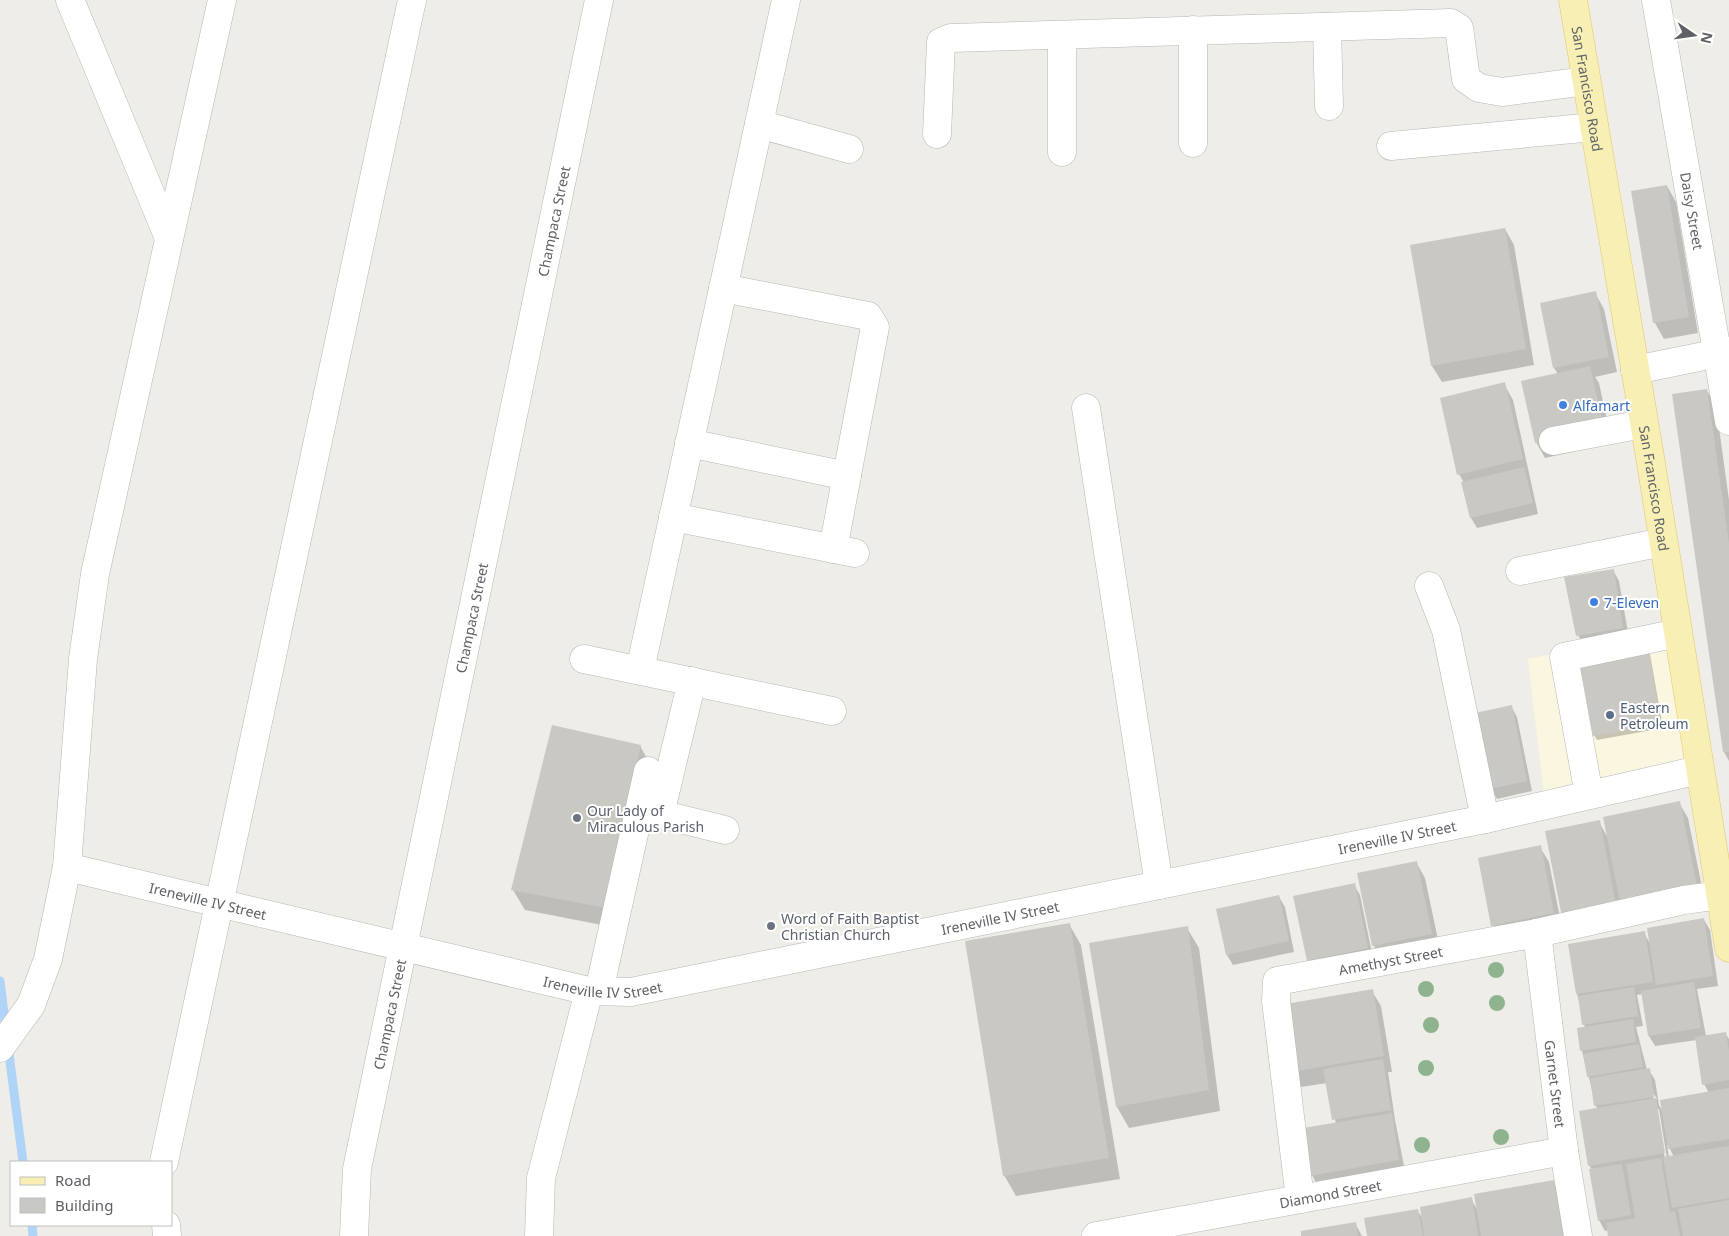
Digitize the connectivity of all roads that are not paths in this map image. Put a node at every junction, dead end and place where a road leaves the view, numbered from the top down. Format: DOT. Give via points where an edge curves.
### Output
graph roads {
  1 [pos="70,0"];
  2 [pos="222,0"];
  3 [pos="412,0"];
  4 [pos="599,0"];
  5 [pos="786,0"];
  6 [pos="1573,0"];
  7 [pos="1656,0"];
  8 [pos="1327,27"];
  9 [pos="1192,30"];
  10 [pos="1062,35"];
  11 [pos="1586,81"];
  12 [pos="1329,106"];
  13 [pos="759,124"];
  14 [pos="1594,127"];
  15 [pos="937,134"];
  16 [pos="1193,143"];
  17 [pos="1391,146"];
  18 [pos="849,149"];
  19 [pos="1062,152"];
  20 [pos="169,238"];
  21 [pos="723,288"];
  22 [pos="1724,352"];
  23 [pos="1635,370"];
  24 [pos="1086,408"];
  25 [pos="1729,421"];
  26 [pos="1644,424"];
  27 [pos="1553,441"];
  28 [pos="690,444"];
  29 [pos="847,476"];
  30 [pos="673,518"];
  31 [pos="1664,542"];
  32 [pos="1520,572"];
  33 [pos="1429,586"];
  34 [pos="1678,633"];
  35 [pos="584,659"];
  36 [pos="640,670"];
  37 [pos="692,681"];
  38 [pos="832,711"];
  39 [pos="1700,770"];
  40 [pos="648,771"];
  41 [pos="1588,795"];
  42 [pos="1485,819"];
  43 [pos="725,830"];
  44 [pos="67,867"];
  45 [pos="1159,885"];
  46 [pos="1725,894"];
  47 [pos="219,902"];
  48 [pos="1537,933"];
  49 [pos="402,946"];
  50 [pos="1729,948"];
  51 [pos="594,991"];
  52 [pos="0,1048"];
  53 [pos="1564,1151"];
  54 [pos="164,1161"];
  55 [pos="1300,1199"];
  56 [pos="354,1236"];
  57 [pos="539,1236"];
  58 [pos="1096,1236"];
  59 [pos="1578,1236"];
  1 -- 20 [label="street"];
  2 -- 20 [label="street"];
  3 -- 47 [label="street"];
  4 -- 49 [label="street, Champaca Street"];
  5 -- 13 [label="street"];
  6 -- 11 [label="main road, San Francisco Road"];
  7 -- 22 [label="street, Daisy Street"];
  8 -- 9 [label="street"];
  8 -- 11 [label="street" via="1451,23 1459,28 1466,79 1478,88 1502,92"];
  8 -- 12 [label="street"];
  9 -- 10 [label="street"];
  9 -- 16 [label="street"];
  10 -- 15 [label="street" via="951,38 940,42"];
  10 -- 19 [label="street"];
  11 -- 14 [label="main road, San Francisco Road"];
  13 -- 18 [label="street"];
  13 -- 21 [label="street"];
  14 -- 17 [label="street"];
  14 -- 23 [label="main road, San Francisco Road"];
  20 -- 44 [label="street" via="95,574 83,658"];
  21 -- 28 [label="street"];
  21 -- 29 [label="street" via="868,316 875,327 875,337"];
  22 -- 23 [label="street"];
  22 -- 25 [label="street, Daisy Street"];
  23 -- 26 [label="main road, San Francisco Road"];
  24 -- 45 [label="street"];
  26 -- 27 [label="street"];
  26 -- 31 [label="main road, San Francisco Road"];
  28 -- 29 [label="street"];
  28 -- 30 [label="street"];
  29 -- 30 [label="street" via="844,551"];
  30 -- 36 [label="street"];
  31 -- 32 [label="street"];
  31 -- 34 [label="main road, San Francisco Road"];
  33 -- 42 [label="street" via="1446,630"];
  34 -- 39 [label="main road, San Francisco Road"];
  34 -- 41 [label="street" via="1564,657"];
  35 -- 36 [label="street"];
  36 -- 37 [label="street"];
  37 -- 38 [label="street"];
  37 -- 43 [label="street" via="660,814"];
  39 -- 41 [label="street, Ireneville IV Street"];
  39 -- 46 [label="main road, San Francisco Road"];
  40 -- 51 [label="street"];
  41 -- 42 [label="street, Ireneville IV Street"];
  42 -- 45 [label="street, Ireneville IV Street"];
  44 -- 47 [label="street, Ireneville IV Street"];
  44 -- 52 [label="street" via="48,959 31,1005"];
  45 -- 51 [label="street, Ireneville IV Street" via="631,992"];
  46 -- 48 [label="street, Amethyst Street"];
  46 -- 50 [label="main road, San Francisco Road"];
  47 -- 49 [label="street, Ireneville IV Street"];
  47 -- 54 [label="street"];
  48 -- 53 [label="street, Garnet Street"];
  48 -- 55 [label="street, Amethyst Street" via="1277,981 1276,1001"];
  49 -- 51 [label="street, Ireneville IV Street"];
  49 -- 56 [label="street, Champaca Street" via="356,1170"];
  51 -- 57 [label="street" via="541,1178"];
  53 -- 55 [label="street, Diamond Street"];
  53 -- 59 [label="street, Garnet Street"];
  55 -- 58 [label="street, Diamond Street"];
}
